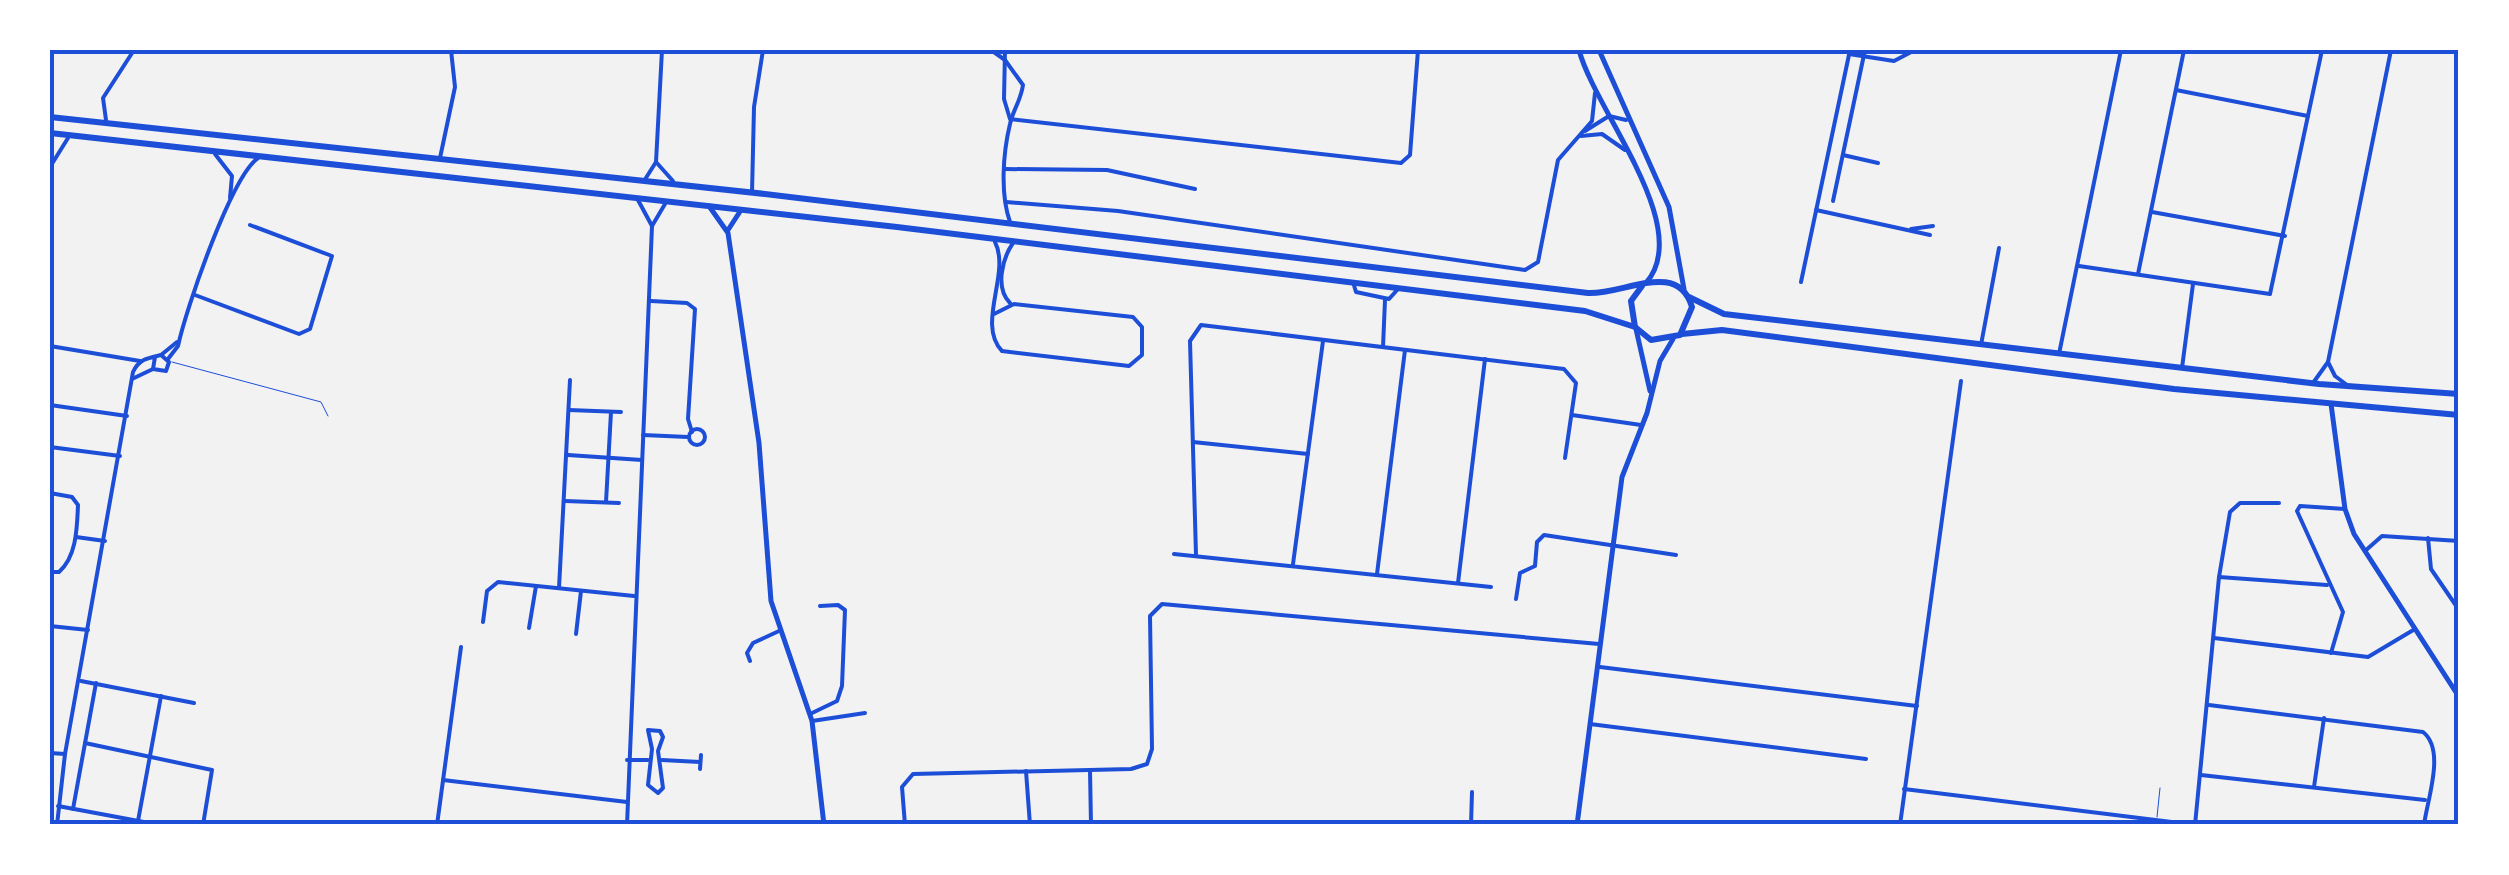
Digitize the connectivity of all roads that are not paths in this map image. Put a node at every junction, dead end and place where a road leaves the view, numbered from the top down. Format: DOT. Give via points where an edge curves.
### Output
graph roads {
  1 [pos="134,50"];
  2 [pos="451,50"];
  3 [pos="662,50"];
  4 [pos="763,50"];
  5 [pos="991,50"];
  6 [pos="1006,50"];
  7 [pos="1418,50"];
  8 [pos="1579,50"];
  9 [pos="1599,50"];
  10 [pos="1865,50"];
  11 [pos="1914,50"];
  12 [pos="2121,50"];
  13 [pos="2184,50"];
  14 [pos="2322,50"];
  15 [pos="2391,50"];
  16 [pos="1849,52"];
  17 [pos="1864,58"];
  18 [pos="1005,60"];
  19 [pos="1595,89"];
  20 [pos="2176,90"];
  21 [pos="1609,116"];
  22 [pos="2308,116"];
  23 [pos="50,117"];
  24 [pos="1010,119"];
  25 [pos="1626,120"];
  26 [pos="110,124"];
  27 [pos="50,133"];
  28 [pos="68,135"];
  29 [pos="1576,137"];
  30 [pos="1625,150"];
  31 [pos="214,153"];
  32 [pos="1844,155"];
  33 [pos="258,158"];
  34 [pos="440,160"];
  35 [pos="656,162"];
  36 [pos="1878,163"];
  37 [pos="50,168"];
  38 [pos="1004,169"];
  39 [pos="580,175"];
  40 [pos="644,181"];
  41 [pos="678,184"];
  42 [pos="1194,189"];
  43 [pos="579,192"];
  44 [pos="752,192"];
  45 [pos="636,199"];
  46 [pos="1834,201"];
  47 [pos="229,202"];
  48 [pos="667,202"];
  49 [pos="1006,202"];
  50 [pos="709,206"];
  51 [pos="741,209"];
  52 [pos="1816,210"];
  53 [pos="2152,212"];
  54 [pos="1010,222"];
  55 [pos="250,225"];
  56 [pos="652,226"];
  57 [pos="1933,226"];
  58 [pos="1912,229"];
  59 [pos="728,233"];
  60 [pos="1930,235"];
  61 [pos="2285,236"];
  62 [pos="992,238"];
  63 [pos="1016,241"];
  64 [pos="1999,248"];
  65 [pos="2079,266"];
  66 [pos="2138,274"];
  67 [pos="1353,282"];
  68 [pos="1801,282"];
  69 [pos="2193,283"];
  70 [pos="1644,285"];
  71 [pos="1398,288"];
  72 [pos="1684,289"];
  73 [pos="195,296"];
  74 [pos="1689,297"];
  75 [pos="1386,300"];
  76 [pos="650,301"];
  77 [pos="1014,304"];
  78 [pos="994,314"];
  79 [pos="1634,327"];
  80 [pos="1676,337"];
  81 [pos="180,338"];
  82 [pos="1323,340"];
  83 [pos="1980,345"];
  84 [pos="50,346"];
  85 [pos="1383,348"];
  86 [pos="1405,350"];
  87 [pos="2059,354"];
  88 [pos="158,356"];
  89 [pos="1485,359"];
  90 [pos="140,361"];
  91 [pos="169,361"];
  92 [pos="2328,362"];
  93 [pos="2182,368"];
  94 [pos="153,369"];
  95 [pos="132,379"];
  96 [pos="570,380"];
  97 [pos="1961,382"];
  98 [pos="2312,384"];
  99 [pos="2352,386"];
  100 [pos="2459,394"];
  101 [pos="1651,399"];
  102 [pos="2331,404"];
  103 [pos="50,405"];
  104 [pos="569,410"];
  105 [pos="611,412"];
  106 [pos="621,412"];
  107 [pos="1572,415"];
  108 [pos="126,416"];
  109 [pos="328,416"];
  110 [pos="2459,416"];
  111 [pos="1641,425"];
  112 [pos="643,435"];
  113 [pos="1192,442"];
  114 [pos="50,447"];
  115 [pos="568,454"];
  116 [pos="1308,454"];
  117 [pos="120,456"];
  118 [pos="608,458"];
  119 [pos="1565,458"];
  120 [pos="642,460"];
  121 [pos="50,493"];
  122 [pos="565,501"];
  123 [pos="606,502"];
  124 [pos="619,503"];
  125 [pos="2279,503"];
  126 [pos="2345,509"];
  127 [pos="76,538"];
  128 [pos="2428,538"];
  129 [pos="104,541"];
  130 [pos="2459,541"];
  131 [pos="1615,545"];
  132 [pos="2363,553"];
  133 [pos="1174,554"];
  134 [pos="1196,555"];
  135 [pos="1676,555"];
  136 [pos="1293,564"];
  137 [pos="50,572"];
  138 [pos="1377,574"];
  139 [pos="2219,577"];
  140 [pos="1458,583"];
  141 [pos="536,586"];
  142 [pos="1490,586"];
  143 [pos="2327,586"];
  144 [pos="559,588"];
  145 [pos="581,591"];
  146 [pos="634,596"];
  147 [pos="1516,599"];
  148 [pos="820,606"];
  149 [pos="2459,610"];
  150 [pos="483,622"];
  151 [pos="50,626"];
  152 [pos="529,628"];
  153 [pos="2416,628"];
  154 [pos="88,630"];
  155 [pos="779,631"];
  156 [pos="576,634"];
  157 [pos="2214,638"];
  158 [pos="1599,644"];
  159 [pos="461,647"];
  160 [pos="2332,653"];
  161 [pos="750,661"];
  162 [pos="1597,666"];
  163 [pos="80,680"];
  164 [pos="96,684"];
  165 [pos="161,696"];
  166 [pos="2459,697"];
  167 [pos="194,703"];
  168 [pos="2209,705"];
  169 [pos="1918,706"];
  170 [pos="866,714"];
  171 [pos="811,718"];
  172 [pos="2324,718"];
  173 [pos="1590,724"];
  174 [pos="638,730"];
  175 [pos="648,730"];
  176 [pos="85,743"];
  177 [pos="655,749"];
  178 [pos="50,753"];
  179 [pos="65,754"];
  180 [pos="701,755"];
  181 [pos="150,756"];
  182 [pos="1866,759"];
  183 [pos="627,760"];
  184 [pos="648,760"];
  185 [pos="662,760"];
  186 [pos="1090,770"];
  187 [pos="1026,771"];
  188 [pos="650,774"];
  189 [pos="659,774"];
  190 [pos="2201,775"];
  191 [pos="443,780"];
  192 [pos="2314,787"];
  193 [pos="2160,788"];
  194 [pos="1904,789"];
  195 [pos="1472,792"];
  196 [pos="2427,800"];
  197 [pos="627,802"];
  198 [pos="58,806"];
  199 [pos="73,809"];
  200 [pos="2156,820"];
  201 [pos="138,821"];
  202 [pos="57,825"];
  203 [pos="160,825"];
  204 [pos="203,825"];
  205 [pos="437,825"];
  206 [pos="627,825"];
  207 [pos="824,825"];
  208 [pos="906,825"];
  209 [pos="1030,825"];
  210 [pos="1090,825"];
  211 [pos="1471,825"];
  212 [pos="1577,825"];
  213 [pos="1900,825"];
  214 [pos="2196,825"];
  215 [pos="2424,825"];
  1 -- 26 [label="street" via="103,98"];
  2 -- 34 [label="street" via="454,87"];
  3 -- 35 [label="street"];
  4 -- 44 [label="street"];
  5 -- 18 [label="street"];
  6 -- 18 [label="street"];
  7 -- 24 [label="street" via="1410,155 1401,163"];
  8 -- 19 [label="street"];
  9 -- 25 [label="street"];
  10 -- 17 [label="street"];
  11 -- 17 [label="street" via="1894,61"];
  12 -- 65 [label="street"];
  13 -- 20 [label="street"];
  14 -- 22 [label="street"];
  15 -- 92 [label="street"];
  16 -- 17 [label="street"];
  16 -- 52 [label="street"];
  17 -- 32 [label="street"];
  18 -- 24 [label="street"];
  18 -- 24 [label="street" via="1018,74 1022,95"];
  19 -- 21 [label="street"];
  19 -- 29 [label="street" via="1594,117"];
  20 -- 22 [label="street"];
  20 -- 53 [label="street"];
  21 -- 25 [label="street"];
  21 -- 29 [label="street"];
  21 -- 30 [label="street"];
  22 -- 61 [label="street"];
  23 -- 26 [label="main road"];
  24 -- 38 [label="street"];
  25 -- 72 [label="street" via="1669,207"];
  26 -- 34 [label="main road"];
  27 -- 28 [label="main road"];
  28 -- 31 [label="main road"];
  28 -- 37 [label="street"];
  29 -- 30 [label="street" via="1602,134"];
  29 -- 49 [label="street" via="1559,156 1538,262 1525,270 1118,211"];
  30 -- 70 [label="street" via="1663,236 1660,263"];
  31 -- 33 [label="main road"];
  31 -- 47 [label="street" via="231,171"];
  32 -- 36 [label="street"];
  32 -- 46 [label="street"];
  33 -- 43 [label="main road"];
  33 -- 47 [label="street"];
  34 -- 39 [label="main road"];
  35 -- 40 [label="street"];
  35 -- 41 [label="street"];
  38 -- 42 [label="street" via="1107,170"];
  38 -- 49 [label="street"];
  39 -- 40 [label="main road"];
  39 -- 43 [label="main road"];
  40 -- 41 [label="main road"];
  41 -- 44 [label="main road"];
  43 -- 45 [label="main road"];
  44 -- 54 [label="main road"];
  45 -- 48 [label="main road"];
  45 -- 56 [label="street"];
  47 -- 73 [label="street"];
  48 -- 50 [label="main road"];
  48 -- 56 [label="street"];
  49 -- 54 [label="street"];
  50 -- 51 [label="main road"];
  50 -- 59 [label="street"];
  51 -- 59 [label="street"];
  51 -- 62 [label="main road"];
  52 -- 58 [label="street"];
  52 -- 68 [label="street"];
  53 -- 61 [label="street"];
  53 -- 66 [label="street"];
  54 -- 70 [label="main road" via="1588,293"];
  55 -- 73 [label="street" via="332,256 310,329 299,334"];
  56 -- 76 [label="street"];
  57 -- 58 [label="street"];
  58 -- 60 [label="street"];
  59 -- 155 [label="street"];
  61 -- 69 [label="street" via="2270,294"];
  62 -- 63 [label="main road"];
  62 -- 78 [label="street" via="1000,256"];
  63 -- 67 [label="main road"];
  63 -- 77 [label="street" via="1005,258 1001,289"];
  64 -- 83 [label="street"];
  65 -- 66 [label="street"];
  65 -- 87 [label="street"];
  66 -- 69 [label="street"];
  67 -- 71 [label="main road"];
  67 -- 75 [label="street" via="1362,297"];
  69 -- 93 [label="street"];
  70 -- 72 [label="main road" via="1666,280"];
  70 -- 79 [label="main road" via="1632,301"];
  71 -- 75 [label="street"];
  71 -- 79 [label="main road" via="1585,311"];
  72 -- 74 [label="main road"];
  73 -- 81 [label="street"];
  74 -- 80 [label="main road" via="1691,318"];
  74 -- 83 [label="main road" via="1724,314"];
  75 -- 85 [label="street"];
  76 -- 112 [label="street"];
  76 -- 112 [label="street" via="686,303 695,310 691,434"];
  77 -- 78 [label="street"];
  77 -- 78 [label="street" via="1136,319 1141,359 1129,366 1006,353 994,342"];
  79 -- 80 [label="main road" via="1651,340"];
  79 -- 101 [label="street"];
  80 -- 101 [label="street" via="1660,361"];
  80 -- 102 [label="main road" via="1722,330"];
  81 -- 88 [label="street"];
  81 -- 91 [label="street"];
  82 -- 85 [label="street"];
  82 -- 113 [label="street" via="1212,324 1196,328 1190,342"];
  82 -- 116 [label="street"];
  83 -- 87 [label="main road"];
  84 -- 90 [label="street"];
  85 -- 86 [label="street"];
  86 -- 89 [label="street"];
  86 -- 138 [label="street"];
  87 -- 93 [label="main road"];
  88 -- 90 [label="street"];
  88 -- 91 [label="street"];
  88 -- 94 [label="street"];
  89 -- 107 [label="street" via="1568,370 1576,383"];
  89 -- 140 [label="street"];
  90 -- 95 [label="street"];
  91 -- 94 [label="street" via="164,372"];
  91 -- 109 [label="lane" via="321,402"];
  92 -- 98 [label="street"];
  92 -- 99 [label="street" via="2334,376"];
  93 -- 98 [label="main road"];
  94 -- 95 [label="street"];
  95 -- 108 [label="street"];
  96 -- 104 [label="street"];
  97 -- 169 [label="street"];
  98 -- 99 [label="main road"];
  99 -- 100 [label="main road"];
  101 -- 111 [label="street"];
  102 -- 110 [label="main road"];
  102 -- 126 [label="street"];
  103 -- 108 [label="street"];
  104 -- 105 [label="street"];
  104 -- 115 [label="street"];
  105 -- 106 [label="street"];
  105 -- 118 [label="street"];
  107 -- 111 [label="street"];
  107 -- 119 [label="street"];
  108 -- 117 [label="street"];
  111 -- 131 [label="street" via="1622,477"];
  112 -- 120 [label="street"];
  113 -- 116 [label="street"];
  113 -- 134 [label="street"];
  114 -- 117 [label="street"];
  115 -- 118 [label="street"];
  115 -- 122 [label="street"];
  116 -- 136 [label="street"];
  117 -- 129 [label="street"];
  118 -- 120 [label="street"];
  118 -- 123 [label="street"];
  120 -- 146 [label="street"];
  121 -- 127 [label="street" via="78,504"];
  122 -- 123 [label="street"];
  122 -- 144 [label="street"];
  123 -- 124 [label="street"];
  125 -- 139 [label="street" via="2240,504 2230,512"];
  126 -- 132 [label="street"];
  126 -- 143 [label="street" via="2300,506 2297,516"];
  127 -- 129 [label="street"];
  127 -- 137 [label="street" via="64,568"];
  128 -- 130 [label="street"];
  128 -- 132 [label="street" via="2382,536"];
  128 -- 149 [label="street" via="2431,569"];
  129 -- 154 [label="street"];
  131 -- 135 [label="street"];
  131 -- 147 [label="street" via="1544,534 1536,566 1520,573"];
  131 -- 158 [label="street"];
  132 -- 153 [label="street"];
  133 -- 134 [label="street"];
  134 -- 136 [label="street"];
  136 -- 138 [label="street"];
  138 -- 140 [label="street"];
  139 -- 143 [label="street"];
  139 -- 157 [label="street"];
  140 -- 142 [label="street"];
  141 -- 144 [label="street"];
  141 -- 150 [label="street" via="491,586"];
  141 -- 152 [label="street"];
  143 -- 160 [label="street" via="2342,612"];
  144 -- 145 [label="street"];
  145 -- 146 [label="street"];
  145 -- 156 [label="street"];
  146 -- 183 [label="street"];
  148 -- 171 [label="street" via="845,610 842,686 836,701"];
  151 -- 154 [label="street"];
  153 -- 160 [label="street" via="2376,656"];
  153 -- 166 [label="street"];
  154 -- 163 [label="street"];
  155 -- 161 [label="street" via="753,643"];
  155 -- 171 [label="street"];
  157 -- 160 [label="street"];
  157 -- 168 [label="street"];
  158 -- 162 [label="street"];
  158 -- 186 [label="street" via="1162,604 1150,616 1150,760 1136,769"];
  159 -- 191 [label="street"];
  162 -- 169 [label="street"];
  162 -- 173 [label="street"];
  163 -- 164 [label="street"];
  163 -- 179 [label="street"];
  164 -- 165 [label="street"];
  164 -- 176 [label="street"];
  165 -- 167 [label="street"];
  165 -- 181 [label="street"];
  168 -- 172 [label="street"];
  168 -- 190 [label="street"];
  169 -- 194 [label="street"];
  170 -- 171 [label="street"];
  171 -- 207 [label="street"];
  172 -- 192 [label="street"];
  172 -- 196 [label="street" via="2427,735 2435,753"];
  173 -- 182 [label="street"];
  173 -- 212 [label="street"];
  174 -- 175 [label="street"];
  175 -- 177 [label="street"];
  175 -- 177 [label="street" via="662,734"];
  176 -- 181 [label="street"];
  176 -- 199 [label="street"];
  177 -- 184 [label="street"];
  177 -- 185 [label="street"];
  178 -- 179 [label="street"];
  179 -- 198 [label="street"];
  180 -- 185 [label="street" via="700,766"];
  181 -- 201 [label="street"];
  181 -- 204 [label="street" via="212,770"];
  183 -- 184 [label="street"];
  183 -- 197 [label="street"];
  184 -- 188 [label="street"];
  185 -- 189 [label="street"];
  186 -- 187 [label="street"];
  186 -- 210 [label="street"];
  187 -- 208 [label="street" via="913,774 902,787"];
  187 -- 209 [label="street"];
  188 -- 189 [label="street"];
  188 -- 189 [label="street" via="648,787 658,793"];
  190 -- 192 [label="street"];
  190 -- 214 [label="street"];
  191 -- 197 [label="street"];
  191 -- 205 [label="street"];
  192 -- 196 [label="street"];
  193 -- 200 [label="lane"];
  194 -- 200 [label="street"];
  194 -- 213 [label="street"];
  195 -- 211 [label="street"];
  196 -- 215 [label="street"];
  197 -- 206 [label="street"];
  198 -- 199 [label="street"];
  198 -- 202 [label="street"];
  199 -- 201 [label="street"];
  200 -- 214 [label="street"];
  201 -- 203 [label="street"];
}
